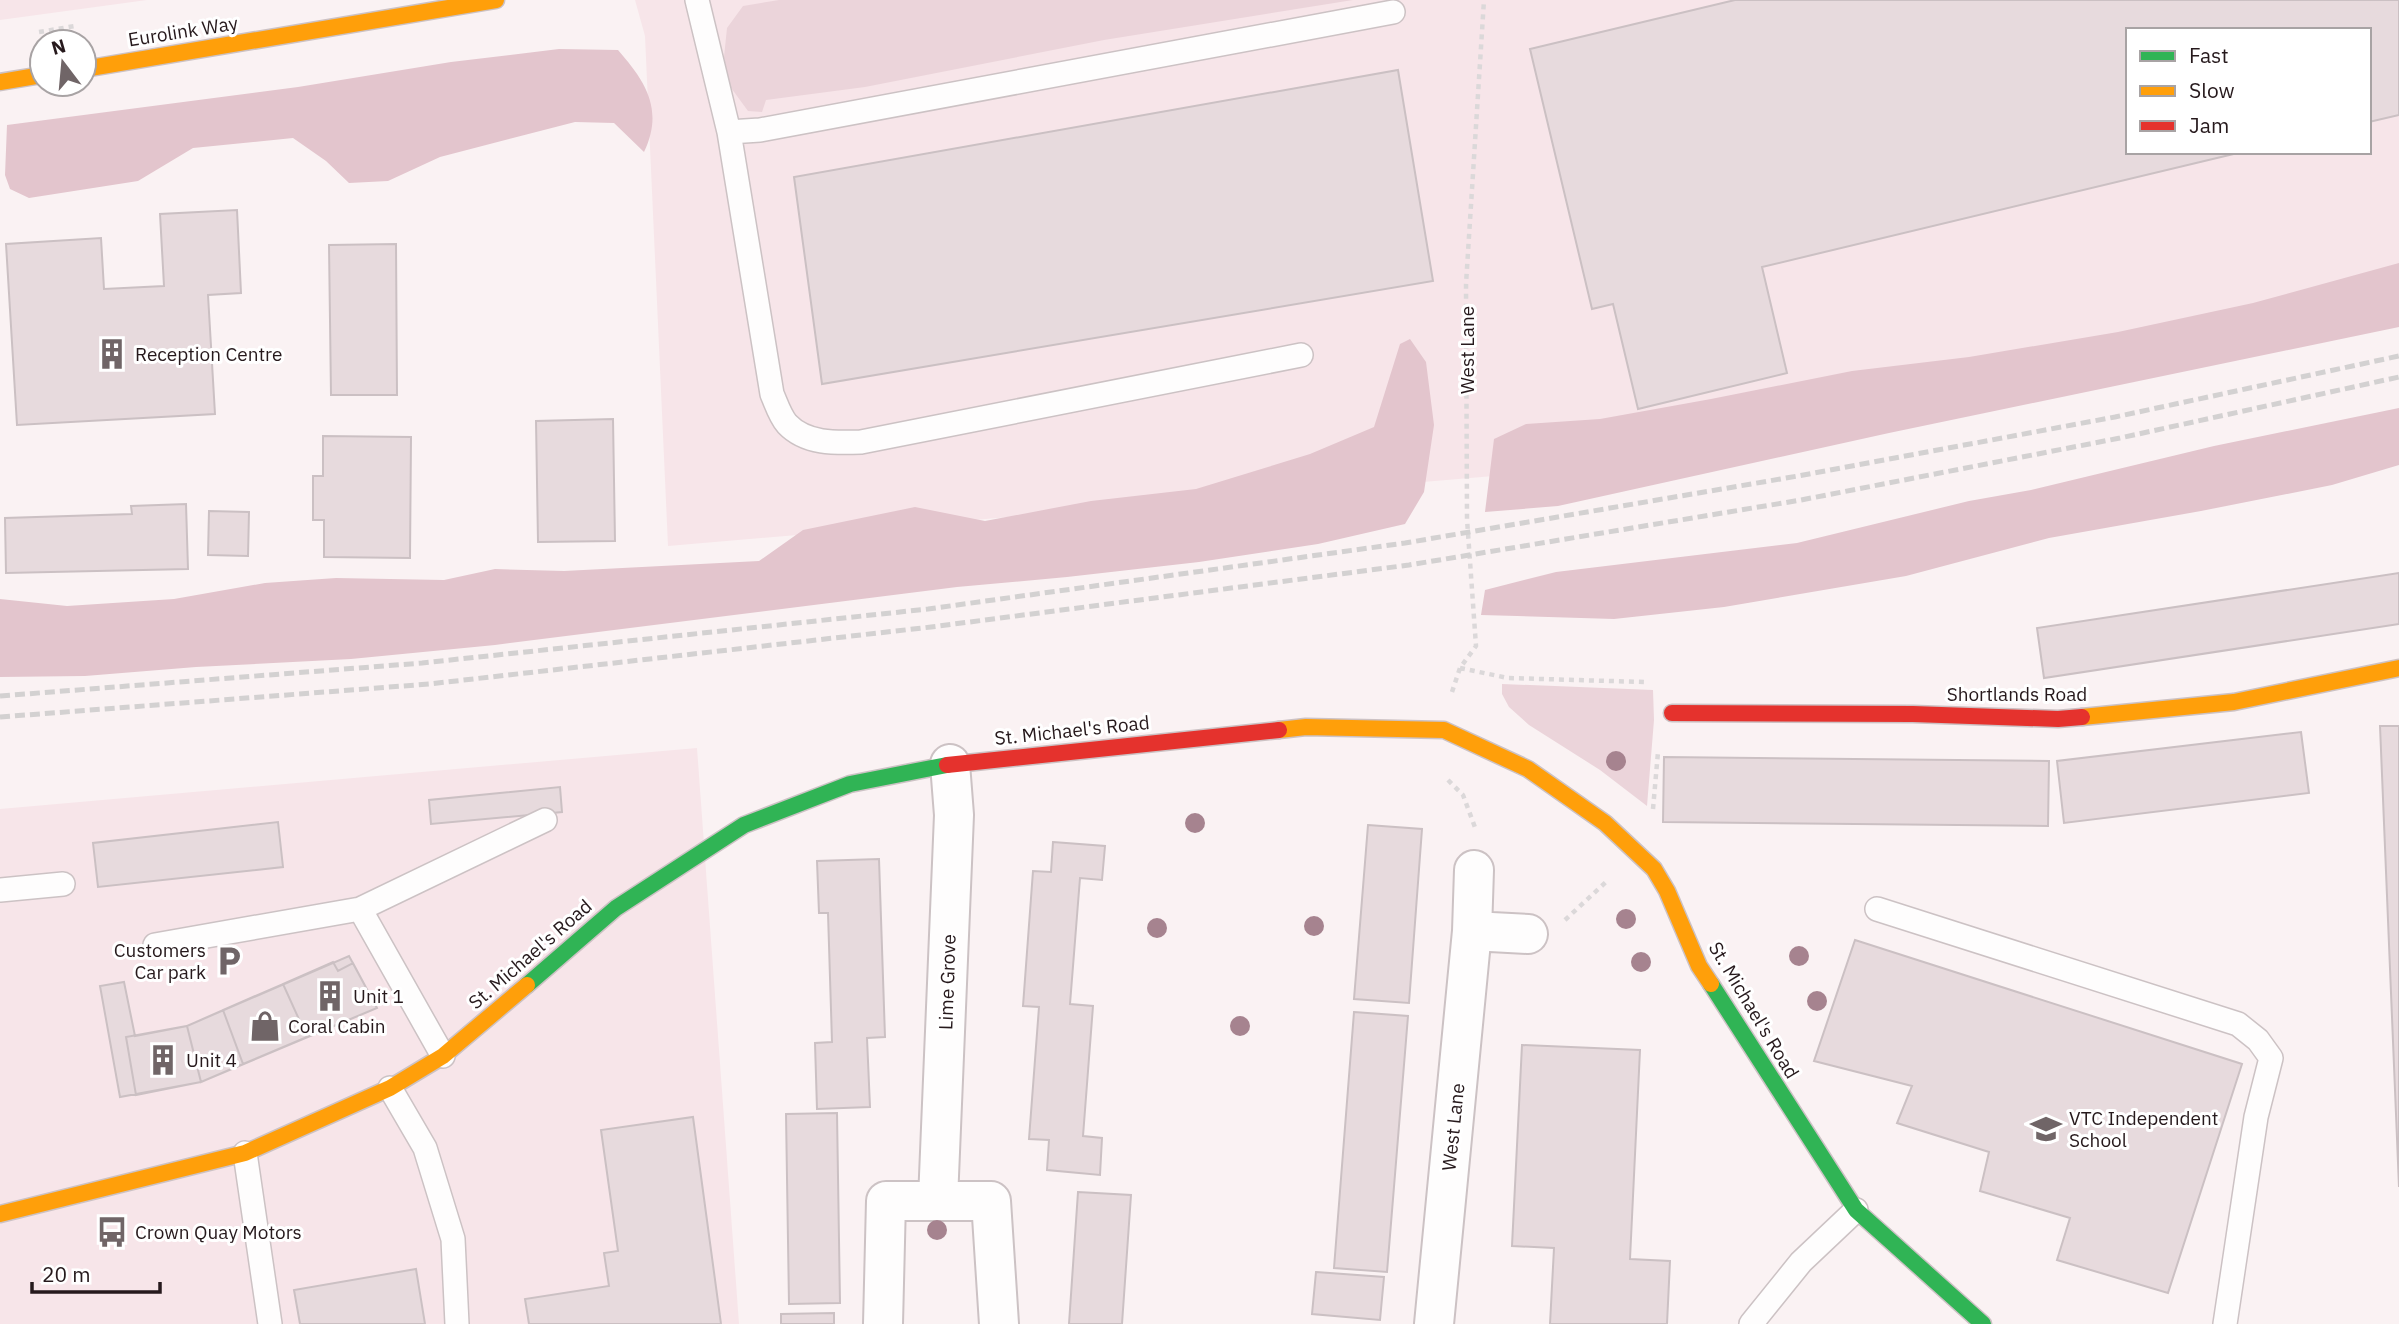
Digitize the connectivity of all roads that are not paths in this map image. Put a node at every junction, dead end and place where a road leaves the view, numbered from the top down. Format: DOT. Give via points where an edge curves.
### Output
graph roads {
  1 [pos="496,0"];
  2 [pos="698,0"];
  3 [pos="1393,12"];
  4 [pos="98,66"];
  5 [pos="28,77"];
  6 [pos="0,82"];
  7 [pos="729,132"];
  8 [pos="1301,355"];
  9 [pos="2399,668"];
  10 [pos="1672,713"];
  11 [pos="950,764"];
  12 [pos="545,820"];
  13 [pos="1474,870"];
  14 [pos="62,884"];
  15 [pos="0,890"];
  16 [pos="360,909"];
  17 [pos="1877,909"];
  18 [pos="1472,931"];
  19 [pos="1528,934"];
  20 [pos="155,945"];
  21 [pos="443,1056"];
  22 [pos="390,1088"];
  23 [pos="245,1153"];
  24 [pos="938,1200"];
  25 [pos="1856,1210"];
  26 [pos="0,1214"];
  27 [pos="270,1324"];
  28 [pos="457,1324"];
  29 [pos="883,1324"];
  30 [pos="999,1324"];
  31 [pos="1434,1324"];
  32 [pos="1751,1324"];
  33 [pos="1983,1324"];
  34 [pos="2225,1324"];
  1 -- 4 [label="main road, Eurolink Way"];
  2 -- 7 [label="lane"];
  3 -- 7 [label="lane" via="760,130"];
  5 -- 6 [label="main road"];
  7 -- 8 [label="lane" via="772,394 785,422 804,436 833,443 861,442"];
  9 -- 10 [label="main road, Shortlands Road" via="2234,702 2058,719"];
  11 -- 21 [label="main road, St. Michael's Road" via="850,784 744,825 615,908"];
  11 -- 24 [label="street, Lime Grove" via="954,816"];
  11 -- 25 [label="main road, St. Michael's Road" via="1306,727 1444,730 1528,769 1605,823 1654,869 1699,966"];
  12 -- 16 [label="lane"];
  13 -- 18 [label="street, West Lane"];
  14 -- 15 [label="lane"];
  16 -- 20 [label="lane"];
  16 -- 21 [label="lane"];
  17 -- 34 [label="lane" via="2238,1024 2258,1040 2272,1058 2256,1117"];
  18 -- 19 [label="street"];
  18 -- 31 [label="street, West Lane"];
  21 -- 22 [label="main road, St. Michael's Road"];
  22 -- 23 [label="main road, St. Michael's Road"];
  22 -- 28 [label="lane" via="425,1148 453,1239"];
  23 -- 26 [label="main road, St. Michael's Road"];
  23 -- 27 [label="lane"];
  24 -- 29 [label="street" via="886,1201"];
  24 -- 30 [label="street" via="991,1201"];
  25 -- 32 [label="lane" via="1801,1262"];
  25 -- 33 [label="main road, St. Michael's Road"];
}
